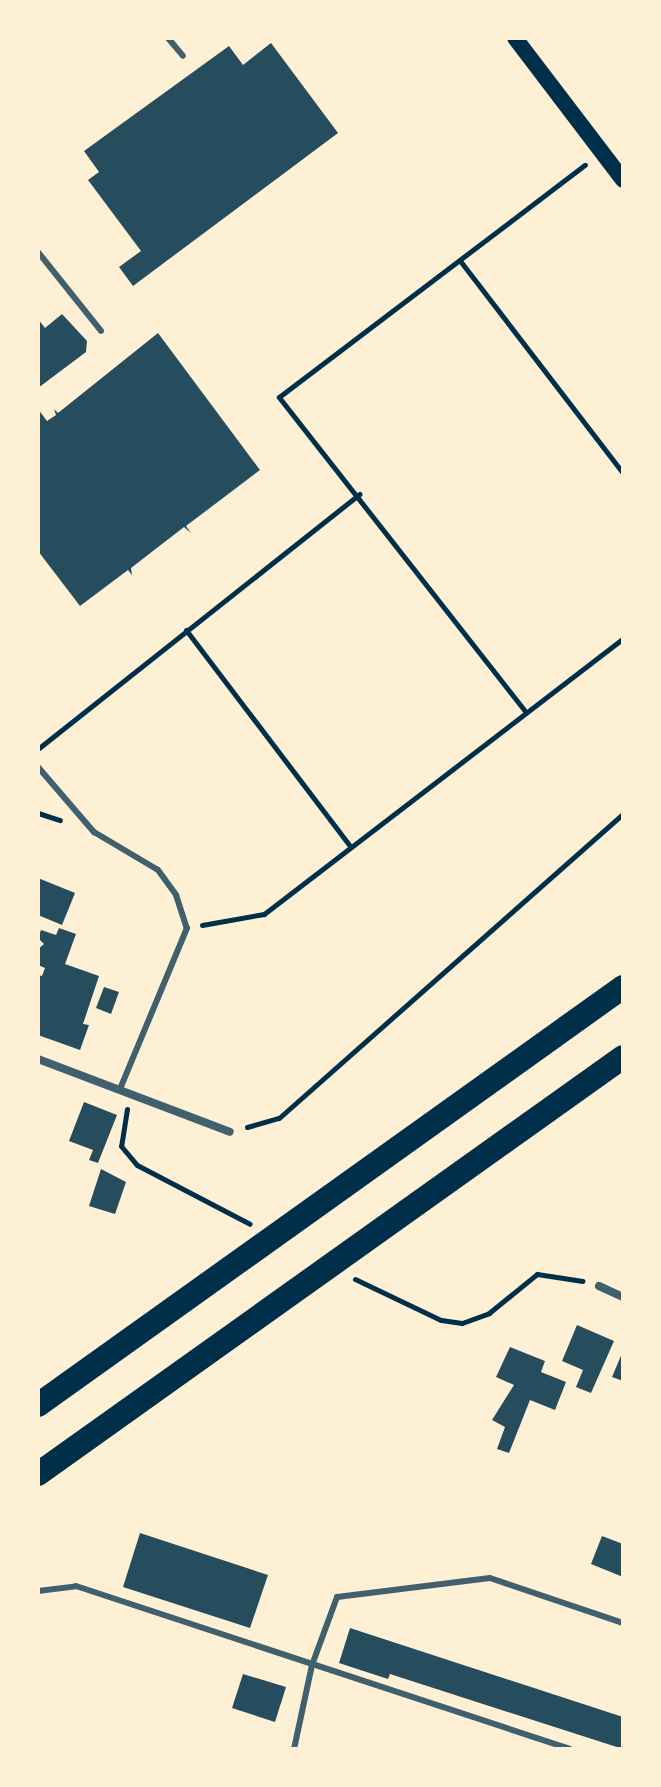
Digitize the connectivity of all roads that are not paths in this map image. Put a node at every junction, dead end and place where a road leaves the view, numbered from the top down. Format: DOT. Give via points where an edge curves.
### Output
graph roads {
  1 [pos="168,38"];
  2 [pos="515,38"];
  3 [pos="183,56"];
  4 [pos="623,180"];
  5 [pos="38,252"];
  6 [pos="101,331"];
  7 [pos="38,767"];
  8 [pos="623,987"];
  9 [pos="623,1057"];
  10 [pos="38,1059"];
  11 [pos="120,1089"];
  12 [pos="230,1132"];
  13 [pos="599,1286"];
  14 [pos="623,1297"];
  15 [pos="38,1405"];
  16 [pos="38,1474"];
  17 [pos="38,1591"];
  18 [pos="623,1623"];
  19 [pos="312,1665"];
  20 [pos="294,1749"];
  21 [pos="570,1749"];
  1 -- 3 [label="lane"];
  2 -- 4 [label="main road"];
  5 -- 6 [label="lane"];
  7 -- 11 [label="lane" via="94,832 158,870 176,895 187,928"];
  8 -- 15 [label="highway"];
  9 -- 16 [label="highway"];
  10 -- 11 [label="street"];
  11 -- 12 [label="street"];
  13 -- 14 [label="street"];
  17 -- 19 [label="lane" via="76,1586"];
  18 -- 19 [label="lane" via="490,1578 337,1597"];
  19 -- 20 [label="lane"];
  19 -- 21 [label="lane"];
}
